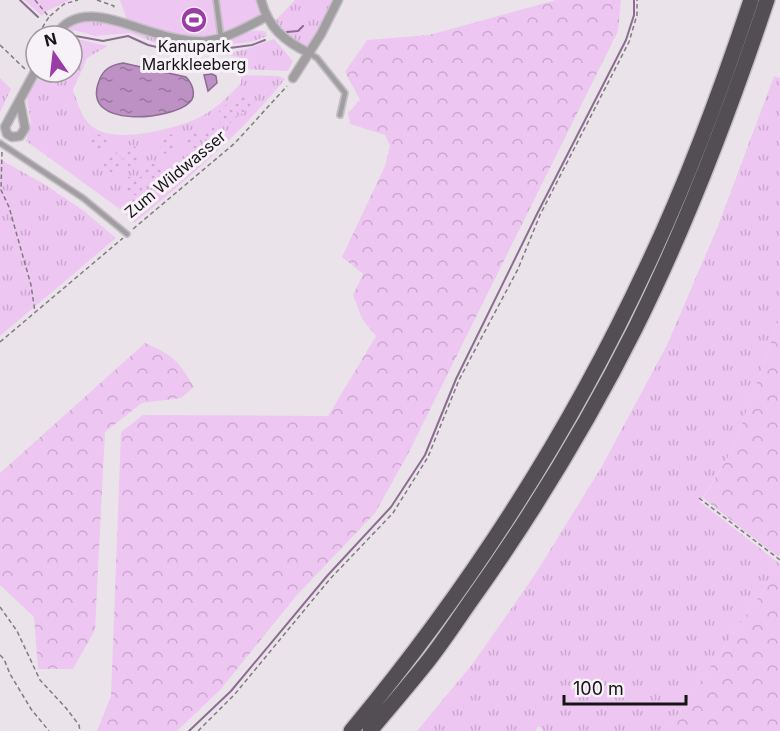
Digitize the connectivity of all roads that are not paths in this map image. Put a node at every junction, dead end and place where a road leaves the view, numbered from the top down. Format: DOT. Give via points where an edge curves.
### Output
graph roads {
  1 [pos="216,0"];
  2 [pos="261,0"];
  3 [pos="338,0"];
  4 [pos="751,0"];
  5 [pos="767,0"];
  6 [pos="266,17"];
  7 [pos="64,24"];
  8 [pos="221,37"];
  9 [pos="309,53"];
  10 [pos="293,78"];
  11 [pos="29,84"];
  12 [pos="20,102"];
  13 [pos="340,115"];
  14 [pos="3,135"];
  15 [pos="1,144"];
  16 [pos="127,234"];
  17 [pos="351,731"];
  18 [pos="370,731"];
  1 -- 8 [label="lane"];
  2 -- 6 [label="street"];
  3 -- 9 [label="street"];
  4 -- 17 [label="highway" via="680,191 580,399 527,489 462,586"];
  5 -- 18 [label="highway" via="691,206 605,385 495,567 429,660"];
  6 -- 8 [label="street"];
  6 -- 9 [label="street" via="285,40"];
  7 -- 8 [label="street" via="87,14 110,17 180,39 205,41"];
  9 -- 10 [label="street"];
  9 -- 13 [label="lane" via="345,93"];
  11 -- 12 [label="street"];
  12 -- 14 [label="street"];
  12 -- 14 [label="street" via="23,133 16,138"];
  15 -- 16 [label="lane" via="83,198"];
}
